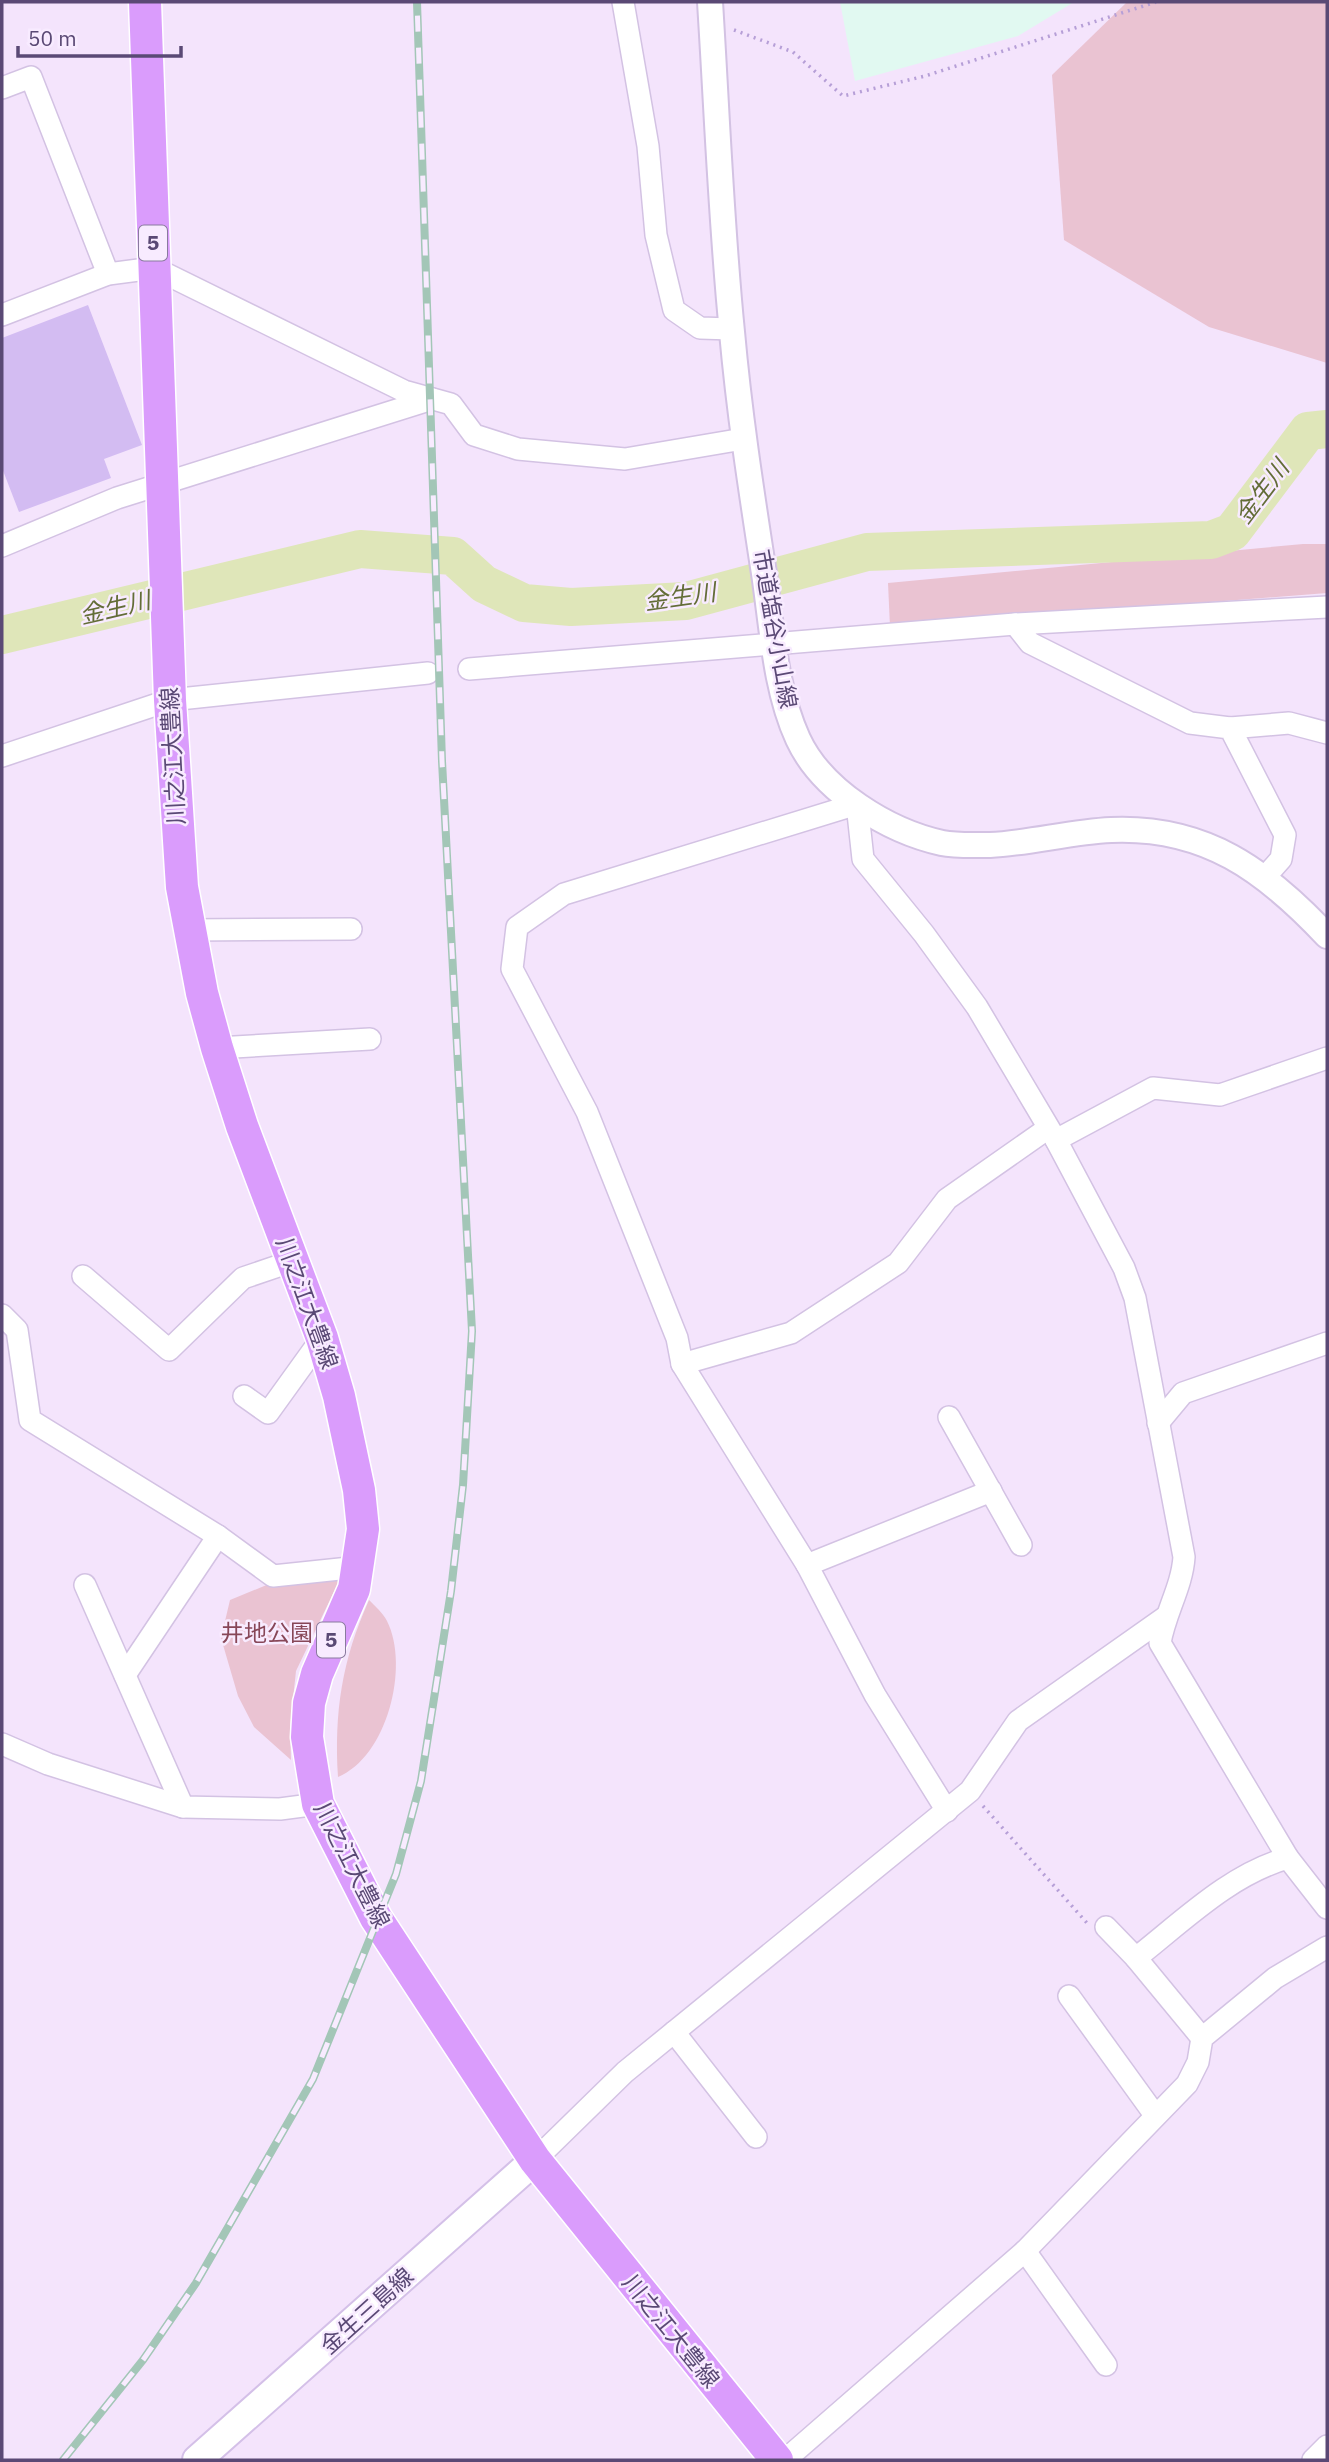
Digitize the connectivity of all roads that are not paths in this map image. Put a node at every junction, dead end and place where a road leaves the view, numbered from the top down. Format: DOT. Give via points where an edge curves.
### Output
graph roads {
  1 [pos="145,2"];
  2 [pos="623,2"];
  3 [pos="710,11"];
  4 [pos="2,88"];
  5 [pos="154,268"];
  6 [pos="108,274"];
  7 [pos="2,314"];
  8 [pos="732,330"];
  9 [pos="432,399"];
  10 [pos="743,439"];
  11 [pos="162,485"];
  12 [pos="2,546"];
  13 [pos="1327,607"];
  14 [pos="1015,624"];
  15 [pos="774,637"];
  16 [pos="469,669"];
  17 [pos="428,673"];
  18 [pos="170,700"];
  19 [pos="1230,728"];
  20 [pos="1327,733"];
  21 [pos="2,756"];
  22 [pos="857,804"];
  23 [pos="1265,877"];
  24 [pos="351,929"];
  25 [pos="189,930"];
  26 [pos="1327,936"];
  27 [pos="370,1039"];
  28 [pos="217,1048"];
  29 [pos="1327,1058"];
  30 [pos="1052,1134"];
  31 [pos="293,1261"];
  32 [pos="83,1276"];
  33 [pos="2,1315"];
  34 [pos="322,1338"];
  35 [pos="1327,1343"];
  36 [pos="682,1364"];
  37 [pos="244,1396"];
  38 [pos="949,1417"];
  39 [pos="1158,1423"];
  40 [pos="991,1491"];
  41 [pos="218,1536"];
  42 [pos="1021,1545"];
  43 [pos="807,1565"];
  44 [pos="359,1567"];
  45 [pos="85,1585"];
  46 [pos="1164,1618"];
  47 [pos="125,1675"];
  48 [pos="2,1744"];
  49 [pos="318,1804"];
  50 [pos="183,1807"];
  51 [pos="947,1811"];
  52 [pos="1288,1858"];
  53 [pos="1327,1908"];
  54 [pos="1106,1927"];
  55 [pos="1327,1947"];
  56 [pos="1136,1958"];
  57 [pos="1069,1996"];
  58 [pos="674,2032"];
  59 [pos="1202,2038"];
  60 [pos="1154,2115"];
  61 [pos="756,2137"];
  62 [pos="535,2160"];
  63 [pos="1025,2252"];
  64 [pos="1106,2365"];
  65 [pos="1327,2446"];
  66 [pos="197,2460"];
  67 [pos="777,2460"];
  68 [pos="785,2460"];
  69 [pos="1313,2460"];
  1 -- 5 [label="main road, 川之江大豊線 / 5"];
  2 -- 8 [label="street" via="648,146 656,235 674,310 700,328"];
  3 -- 8 [label="street, 市道塩谷小山線"];
  4 -- 6 [label="street" via="31,77"];
  5 -- 6 [label="street"];
  5 -- 9 [label="street" via="404,391"];
  5 -- 11 [label="main road, 川之江大豊線 / 5"];
  6 -- 7 [label="street"];
  8 -- 10 [label="street, 市道塩谷小山線"];
  9 -- 10 [label="street" via="451,404 474,435 518,450 625,459"];
  9 -- 11 [label="street"];
  10 -- 15 [label="street, 市道塩谷小山線"];
  11 -- 12 [label="street" via="117,498"];
  11 -- 18 [label="main road, 川之江大豊線 / 5"];
  13 -- 14 [label="street"];
  14 -- 15 [label="street"];
  14 -- 19 [label="street" via="1030,643 1190,723"];
  15 -- 16 [label="street"];
  15 -- 22 [label="street, 市道塩谷小山線" via="783,696 799,740 825,777"];
  17 -- 18 [label="street"];
  18 -- 21 [label="street"];
  18 -- 25 [label="main road, 川之江大豊線 / 5" via="177,835"];
  19 -- 20 [label="street" via="1289,723"];
  19 -- 23 [label="street" via="1285,835 1281,859"];
  22 -- 23 [label="street, 市道塩谷小山線" via="897,826 943,843 991,845 1112,830 1161,833 1240,859"];
  22 -- 30 [label="street" via="863,859 977,1007"];
  22 -- 36 [label="street" via="564,894 517,927 512,969 586,1112 677,1338"];
  23 -- 26 [label="street, 市道塩谷小山線"];
  24 -- 25 [label="street"];
  25 -- 28 [label="main road, 川之江大豊線 / 5"];
  27 -- 28 [label="street"];
  28 -- 31 [label="main road, 川之江大豊線 / 5"];
  29 -- 30 [label="street" via="1220,1095 1153,1088"];
  30 -- 36 [label="street" via="947,1199 898,1264 791,1333"];
  30 -- 39 [label="street" via="1124,1268 1135,1298"];
  31 -- 32 [label="street" via="243,1278 169,1350"];
  31 -- 34 [label="main road, 川之江大豊線 / 5"];
  33 -- 41 [label="street" via="17,1330 30,1420"];
  34 -- 37 [label="street" via="268,1413"];
  34 -- 44 [label="main road, 川之江大豊線 / 5" via="340,1396 359,1490 363,1530"];
  35 -- 39 [label="street" via="1183,1393"];
  36 -- 43 [label="street"];
  38 -- 40 [label="street"];
  39 -- 46 [label="street" via="1184,1557 1182,1578"];
  40 -- 42 [label="street"];
  40 -- 43 [label="street"];
  41 -- 44 [label="street" via="273,1576"];
  41 -- 47 [label="street"];
  43 -- 51 [label="street" via="875,1695"];
  44 -- 49 [label="main road, 川之江大豊線 / 5" via="309,1703 307,1737"];
  45 -- 47 [label="street"];
  46 -- 51 [label="street" via="1018,1721 970,1791"];
  46 -- 52 [label="street" via="1160,1643"];
  47 -- 50 [label="street"];
  48 -- 50 [label="street" via="48,1764"];
  49 -- 50 [label="street" via="280,1809"];
  49 -- 62 [label="main road, 川之江大豊線 / 5" via="376,1918"];
  51 -- 58 [label="street"];
  52 -- 53 [label="street"];
  52 -- 56 [label="street" via="1222,1891"];
  54 -- 56 [label="street"];
  55 -- 59 [label="street" via="1275,1978"];
  56 -- 59 [label="street"];
  57 -- 60 [label="street"];
  58 -- 61 [label="street"];
  58 -- 62 [label="street" via="625,2072"];
  59 -- 60 [label="street" via="1198,2062 1187,2084"];
  60 -- 63 [label="street"];
  62 -- 66 [label="main road, 金生三島線"];
  62 -- 67 [label="main road, 川之江大豊線 / 5"];
  63 -- 64 [label="street"];
  63 -- 68 [label="street"];
  65 -- 69 [label="street"];
}
